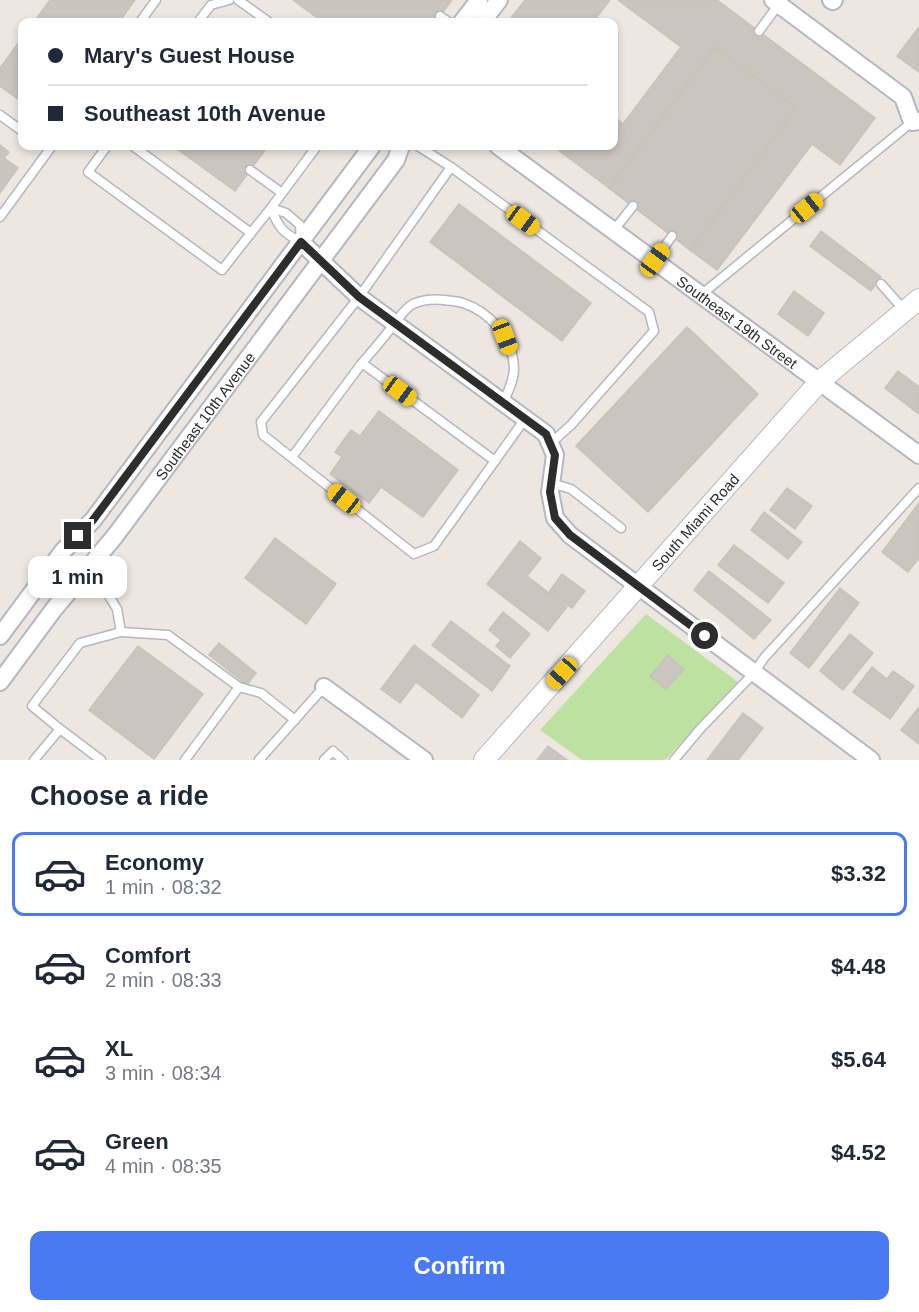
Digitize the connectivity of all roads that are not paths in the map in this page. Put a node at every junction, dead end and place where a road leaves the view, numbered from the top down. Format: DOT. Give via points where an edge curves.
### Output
graph roads {
  1 [pos="156,0"];
  2 [pos="229,0"];
  3 [pos="238,0"];
  4 [pos="479,0"];
  5 [pos="499,0"];
  6 [pos="776,2"];
  7 [pos="440,16"];
  8 [pos="143,18"];
  9 [pos="201,18"];
  10 [pos="263,18"];
  11 [pos="443,18"];
  12 [pos="465,18"];
  13 [pos="485,18"];
  14 [pos="759,31"];
  15 [pos="0,115"];
  16 [pos="916,122"];
  17 [pos="18,128"];
  18 [pos="45,150"];
  19 [pos="104,150"];
  20 [pos="138,150"];
  21 [pos="313,150"];
  22 [pos="369,150"];
  23 [pos="400,150"];
  24 [pos="424,150"];
  25 [pos="504,150"];
  26 [pos="450,167"];
  27 [pos="250,170"];
  28 [pos="282,193"];
  29 [pos="633,206"];
  30 [pos="271,208"];
  31 [pos="0,217"];
  32 [pos="614,230"];
  33 [pos="251,233"];
  34 [pos="672,236"];
  35 [pos="301,242"];
  36 [pos="655,260"];
  37 [pos="320,261"];
  38 [pos="881,284"];
  39 [pos="702,294"];
  40 [pos="359,297"];
  41 [pos="912,305"];
  42 [pos="395,323"];
  43 [pos="222,347"];
  44 [pos="362,363"];
  45 [pos="243,364"];
  46 [pos="820,381"];
  47 [pos="503,403"];
  48 [pos="525,419"];
  49 [pos="550,444"];
  50 [pos="919,455"];
  51 [pos="292,458"];
  52 [pos="495,461"];
  53 [pos="551,483"];
  54 [pos="919,488"];
  55 [pos="621,528"];
  56 [pos="86,572"];
  57 [pos="639,587"];
  58 [pos="121,632"];
  59 [pos="0,636"];
  60 [pos="754,673"];
  61 [pos="0,682"];
  62 [pos="239,687"];
  63 [pos="324,687"];
  64 [pos="295,720"];
  65 [pos="60,729"];
  66 [pos="34,760"];
  67 [pos="101,760"];
  68 [pos="185,760"];
  69 [pos="259,760"];
  70 [pos="324,760"];
  71 [pos="343,760"];
  72 [pos="424,760"];
  73 [pos="484,760"];
  74 [pos="674,760"];
  75 [pos="871,760"];
  1 -- 8 [label="lane"];
  2 -- 9 [label="lane" via="211,5"];
  3 -- 10 [label="lane"];
  4 -- 12 [label="street"];
  5 -- 13 [label="street"];
  6 -- 14 [label="lane"];
  6 -- 16 [label="street" via="903,97"];
  7 -- 11 [label="lane"];
  15 -- 17 [label="lane"];
  16 -- 39 [label="lane"];
  18 -- 31 [label="lane"];
  19 -- 33 [label="lane" via="88,172 222,270"];
  20 -- 33 [label="lane"];
  21 -- 28 [label="lane"];
  22 -- 35 [label="street, Southeast 10th Avenue"];
  23 -- 37 [label="street, Southeast 10th Avenue"];
  24 -- 26 [label="lane"];
  25 -- 32 [label="street, Southeast 19th Street"];
  26 -- 40 [label="lane"];
  26 -- 49 [label="lane" via="649,312 654,331"];
  27 -- 28 [label="lane"];
  28 -- 30 [label="lane"];
  29 -- 32 [label="lane"];
  30 -- 33 [label="lane"];
  30 -- 35 [label="lane" via="277,224"];
  30 -- 35 [label="lane" via="286,213 300,225"];
  32 -- 36 [label="street, Southeast 19th Street"];
  34 -- 36 [label="lane"];
  35 -- 37 [label="street"];
  35 -- 43 [label="street, Southeast 10th Avenue"];
  36 -- 39 [label="street, Southeast 19th Street"];
  37 -- 40 [label="street"];
  37 -- 45 [label="street, Southeast 10th Avenue"];
  38 -- 41 [label="lane"];
  39 -- 46 [label="street, Southeast 19th Street"];
  40 -- 42 [label="street"];
  40 -- 51 [label="lane" via="261,422 263,435"];
  41 -- 46 [label="street, South Miami Road"];
  42 -- 44 [label="lane"];
  42 -- 47 [label="street"];
  42 -- 47 [label="lane" via="415,303 435,299 476,309 497,325 512,354 514,369"];
  43 -- 45 [label="street"];
  43 -- 59 [label="street, Southeast 10th Avenue" via="93,520 63,551"];
  44 -- 51 [label="lane"];
  44 -- 52 [label="lane"];
  45 -- 56 [label="street, Southeast 10th Avenue"];
  46 -- 50 [label="street, Southeast 19th Street"];
  46 -- 57 [label="street, South Miami Road"];
  47 -- 48 [label="street"];
  48 -- 49 [label="street" via="546,434"];
  48 -- 52 [label="lane"];
  49 -- 53 [label="street" via="555,455"];
  51 -- 52 [label="lane" via="414,554 434,546"];
  53 -- 55 [label="lane" via="570,489"];
  53 -- 57 [label="street" via="555,518 570,535"];
  54 -- 60 [label="lane"];
  56 -- 58 [label="lane" via="117,609"];
  56 -- 61 [label="street, Southeast 10th Avenue"];
  57 -- 60 [label="street"];
  57 -- 73 [label="street, South Miami Road"];
  58 -- 62 [label="lane" via="168,635"];
  58 -- 65 [label="lane" via="80,643 32,706"];
  60 -- 74 [label="lane"];
  60 -- 75 [label="street"];
  62 -- 64 [label="lane" via="261,693"];
  62 -- 68 [label="lane"];
  63 -- 64 [label="lane"];
  63 -- 72 [label="street"];
  64 -- 69 [label="lane"];
  65 -- 66 [label="lane"];
  65 -- 67 [label="lane"];
  70 -- 71 [label="lane" via="333,751"];
}
